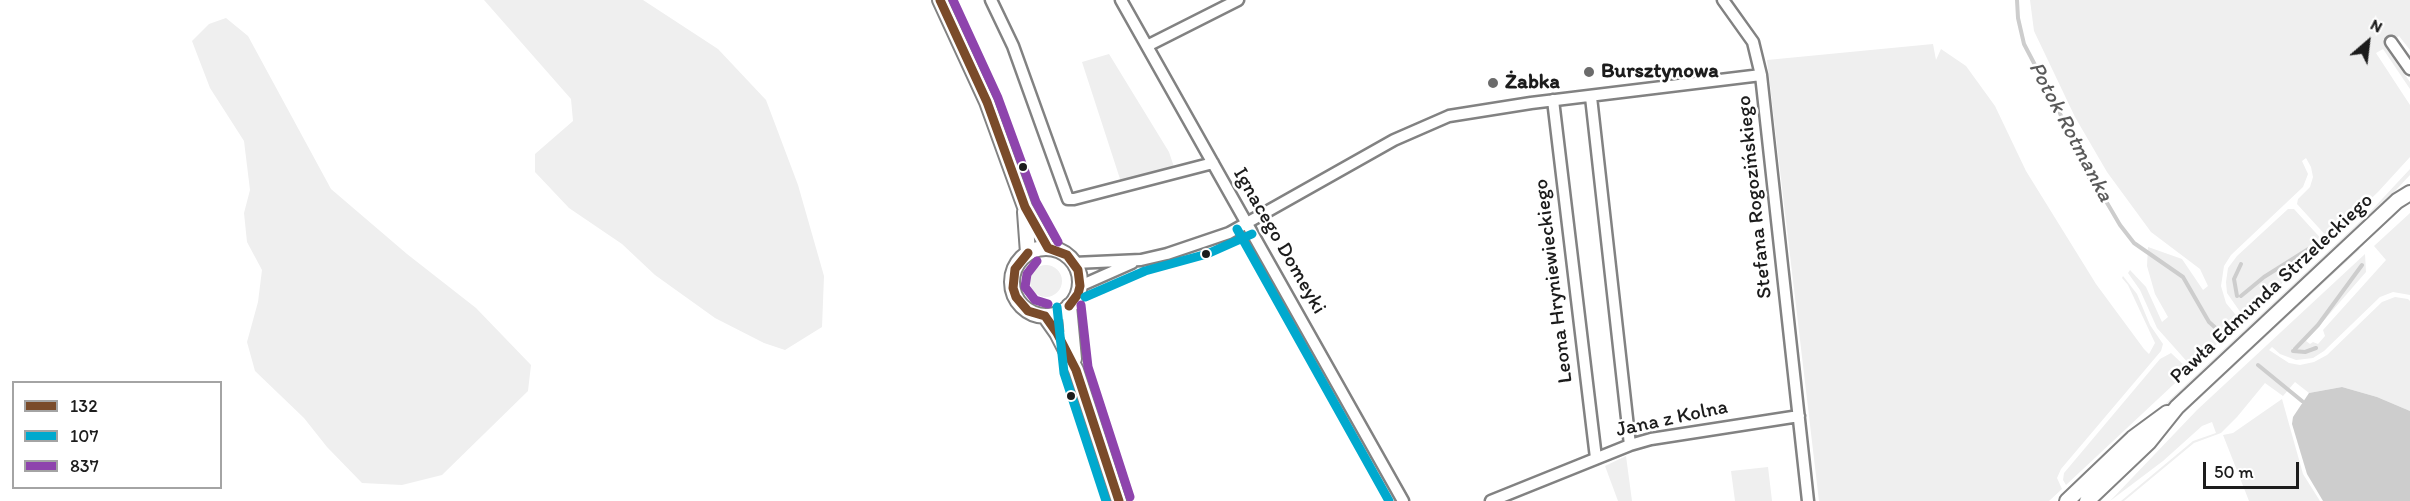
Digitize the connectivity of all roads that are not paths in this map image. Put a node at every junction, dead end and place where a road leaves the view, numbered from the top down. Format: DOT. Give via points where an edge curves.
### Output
graph roads {
  1 [pos="940,0"];
  2 [pos="992,0"];
  3 [pos="1121,0"];
  4 [pos="1238,0"];
  5 [pos="1723,0"];
  6 [pos="2391,42"];
  7 [pos="1147,46"];
  8 [pos="2410,69"];
  9 [pos="1761,75"];
  10 [pos="1591,97"];
  11 [pos="1553,100"];
  12 [pos="1213,163"];
  13 [pos="2410,181"];
  14 [pos="2410,193"];
  15 [pos="2397,201"];
  16 [pos="1025,207"];
  17 [pos="1247,223"];
  18 [pos="1048,248"];
  19 [pos="1028,253"];
  20 [pos="1141,260"];
  21 [pos="1074,263"];
  22 [pos="1080,286"];
  23 [pos="1069,306"];
  24 [pos="1045,316"];
  25 [pos="1076,370"];
  26 [pos="2177,407"];
  27 [pos="1799,416"];
  28 [pos="1630,445"];
  29 [pos="1596,458"];
  30 [pos="1119,501"];
  31 [pos="1403,501"];
  32 [pos="1491,501"];
  33 [pos="1808,501"];
  34 [pos="2067,501"];
  35 [pos="2087,501"];
  1 -- 16 [label="main road" via="987,102"];
  2 -- 12 [label="street" via="1013,46 1068,199"];
  3 -- 7 [label="street, Ignacego Domeyki"];
  4 -- 7 [label="street"];
  5 -- 9 [label="street" via="1753,42"];
  6 -- 8 [label="street"];
  7 -- 12 [label="street, Ignacego Domeyki"];
  9 -- 10 [label="street, Stefana Rogozińskiego"];
  9 -- 27 [label="street, Stefana Rogozińskiego"];
  10 -- 11 [label="street, Stefana Rogozińskiego"];
  10 -- 28 [label="street"];
  11 -- 17 [label="street, Stefana Rogozińskiego" via="1436,120"];
  11 -- 29 [label="street, Leona Hryniewieckiego"];
  12 -- 17 [label="street, Ignacego Domeyki"];
  13 -- 15 [label="main road, Pawła Edmunda Strzeleckiego"];
  14 -- 15 [label="main road, Pawła Edmunda Strzeleckiego"];
  15 -- 26 [label="main road, Pawła Edmunda Strzeleckiego"];
  16 -- 18 [label="main road"];
  16 -- 19 [label="main road"];
  17 -- 20 [label="street, Stefana Rogozińskiego" via="1202,243"];
  17 -- 31 [label="street, Ignacego Domeyki"];
  18 -- 19 [label="main road"];
  18 -- 21 [label="main road" via="1067,255"];
  19 -- 24 [label="main road" via="1015,269 1013,288 1028,310"];
  20 -- 21 [label="street, Stefana Rogozińskiego"];
  20 -- 22 [label="street, Stefana Rogozińskiego"];
  21 -- 22 [label="main road"];
  22 -- 23 [label="main road"];
  23 -- 24 [label="main road"];
  23 -- 25 [label="main road"];
  24 -- 25 [label="main road"];
  25 -- 30 [label="main road"];
  26 -- 34 [label="main road, Pawła Edmunda Strzeleckiego" via="2133,438"];
  26 -- 35 [label="main road, Pawła Edmunda Strzeleckiego" via="2149,442"];
  27 -- 28 [label="street, Jana z Kolna"];
  27 -- 33 [label="street, Stefana Rogozińskiego"];
  28 -- 29 [label="street, Jana z Kolna"];
  29 -- 32 [label="street, Jana z Kolna"];
}
